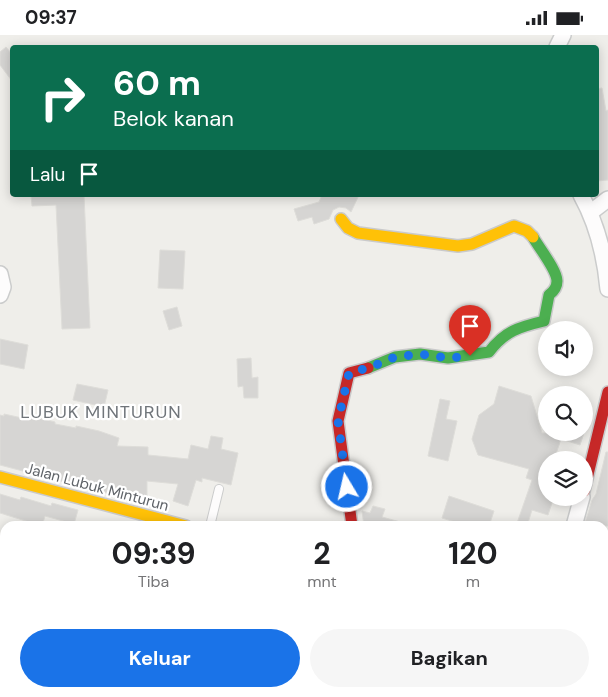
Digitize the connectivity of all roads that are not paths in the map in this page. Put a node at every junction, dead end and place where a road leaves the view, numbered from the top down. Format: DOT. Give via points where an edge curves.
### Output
graph roads {
  1 [pos="582,197"];
  2 [pos="608,199"];
  3 [pos="590,212"];
  4 [pos="341,219"];
  5 [pos="0,274"];
  6 [pos="608,289"];
  7 [pos="0,295"];
  8 [pos="608,392"];
  9 [pos="593,454"];
  10 [pos="0,477"];
  11 [pos="219,489"];
  12 [pos="580,506"];
  13 [pos="167,521"];
  14 [pos="211,521"];
  15 [pos="351,521"];
  16 [pos="575,521"];
  1 -- 3 [label="street"];
  2 -- 3 [label="street"];
  3 -- 6 [label="street" via="605,260"];
  4 -- 15 [label="street" via="358,233 458,246 472,245 514,226 520,227 532,236 557,282 549,295 544,321 516,328 498,340 489,352 448,358 420,354 395,357 349,373 338,421"];
  5 -- 7 [label="street" via="3,287"];
  8 -- 9 [label="street"];
  10 -- 13 [label="street, Jalan Lubuk Minturun"];
  11 -- 14 [label="lane"];
  12 -- 16 [label="street"];
}
